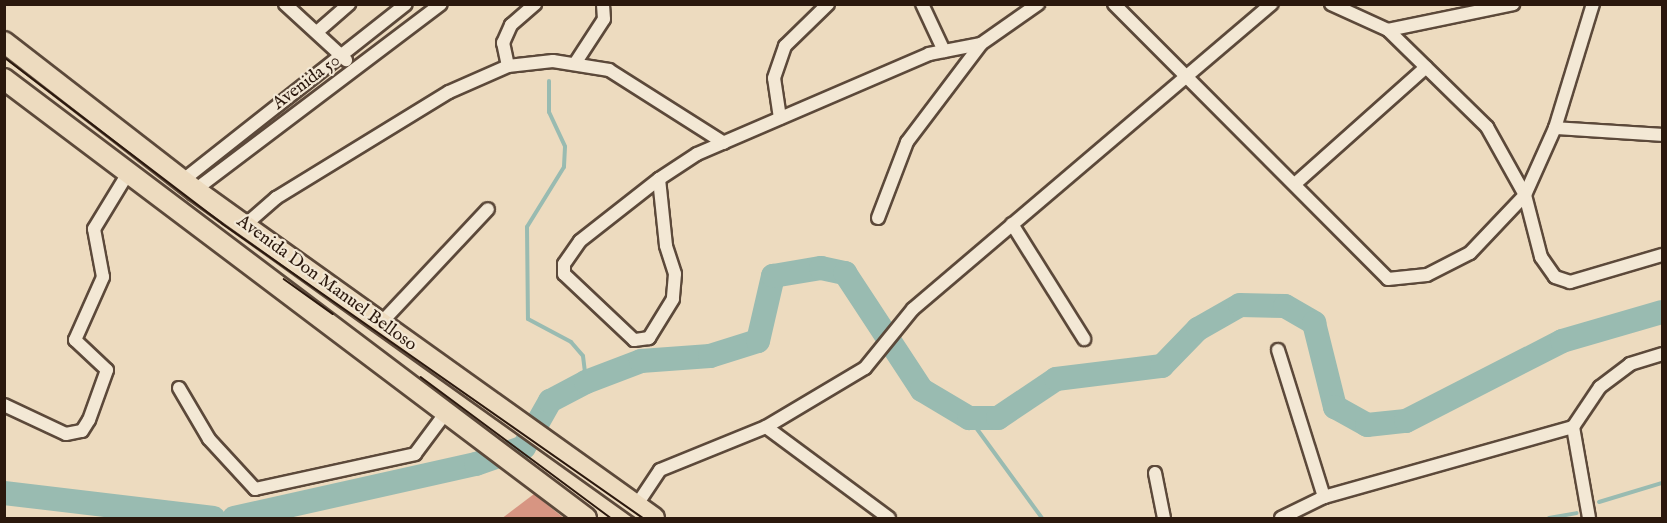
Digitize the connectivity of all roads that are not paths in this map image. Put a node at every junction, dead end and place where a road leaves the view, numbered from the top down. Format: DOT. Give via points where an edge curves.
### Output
graph roads {
  1 [pos="285,4"];
  2 [pos="349,4"];
  3 [pos="406,4"];
  4 [pos="441,4"];
  5 [pos="535,4"];
  6 [pos="603,4"];
  7 [pos="828,4"];
  8 [pos="922,4"];
  9 [pos="1038,4"];
  10 [pos="1114,4"];
  11 [pos="1272,4"];
  12 [pos="1331,4"];
  13 [pos="1513,4"];
  14 [pos="1593,4"];
  15 [pos="1388,30"];
  16 [pos="317,32"];
  17 [pos="4,42"];
  18 [pos="981,44"];
  19 [pos="944,51"];
  20 [pos="343,56"];
  21 [pos="576,62"];
  22 [pos="508,66"];
  23 [pos="1426,67"];
  24 [pos="353,70"];
  25 [pos="1183,75"];
  26 [pos="4,79"];
  27 [pos="780,118"];
  28 [pos="1555,128"];
  29 [pos="1662,135"];
  30 [pos="724,143"];
  31 [pos="127,175"];
  32 [pos="659,179"];
  33 [pos="1296,183"];
  34 [pos="188,186"];
  35 [pos="1525,195"];
  36 [pos="488,209"];
  37 [pos="878,218"];
  38 [pos="1012,224"];
  39 [pos="244,226"];
  40 [pos="1662,255"];
  41 [pos="381,323"];
  42 [pos="1084,339"];
  43 [pos="1278,350"];
  44 [pos="1662,354"];
  45 [pos="179,388"];
  46 [pos="4,405"];
  47 [pos="447,411"];
  48 [pos="766,427"];
  49 [pos="1573,427"];
  50 [pos="1155,473"];
  51 [pos="1324,497"];
  52 [pos="636,506"];
  53 [pos="586,519"];
  54 [pos="654,519"];
  55 [pos="889,519"];
  56 [pos="1164,519"];
  57 [pos="1281,519"];
  58 [pos="1589,519"];
  1 -- 16 [label="street"];
  2 -- 16 [label="street"];
  3 -- 20 [label="street, Avenida 50"];
  4 -- 24 [label="street, Avenida 50"];
  5 -- 22 [label="street" via="511,25 503,43"];
  6 -- 21 [label="street" via="604,19"];
  7 -- 27 [label="street" via="785,46 774,78"];
  8 -- 19 [label="street"];
  9 -- 18 [label="street"];
  10 -- 25 [label="street"];
  11 -- 25 [label="street"];
  12 -- 15 [label="street"];
  13 -- 15 [label="street"];
  14 -- 28 [label="street"];
  15 -- 23 [label="street"];
  16 -- 20 [label="street"];
  17 -- 34 [label="main road, Avenida Don Manuel Belloso"];
  18 -- 19 [label="street"];
  18 -- 37 [label="street" via="907,142"];
  19 -- 27 [label="street"];
  20 -- 24 [label="street"];
  20 -- 34 [label="street, Avenida 50"];
  21 -- 22 [label="street"];
  21 -- 30 [label="street" via="609,70"];
  22 -- 39 [label="street" via="449,92 276,198"];
  23 -- 33 [label="street"];
  23 -- 35 [label="street" via="1487,127"];
  24 -- 34 [label="street, Avenida 50"];
  25 -- 33 [label="street"];
  25 -- 38 [label="street"];
  26 -- 31 [label="main road, Avenida Don Manuel Belloso"];
  27 -- 30 [label="street"];
  28 -- 29 [label="street"];
  28 -- 35 [label="street"];
  30 -- 32 [label="street"];
  31 -- 46 [label="street" via="94,228 103,277 75,340 107,369 89,420 82,431 66,434"];
  31 -- 47 [label="main road, Avenida Don Manuel Belloso"];
  32 -- 32 [label="street" via="580,242 564,264 564,274 634,340 650,338 673,299 675,274 666,246"];
  33 -- 35 [label="street" via="1388,279 1427,275 1470,253"];
  34 -- 39 [label="main road, Avenida Don Manuel Belloso"];
  35 -- 40 [label="street" via="1540,257 1555,277 1570,282"];
  36 -- 41 [label="street"];
  38 -- 42 [label="street"];
  38 -- 48 [label="street" via="913,309 865,368"];
  39 -- 41 [label="main road, Avenida Don Manuel Belloso"];
  41 -- 52 [label="main road, Avenida Don Manuel Belloso"];
  43 -- 51 [label="street"];
  44 -- 49 [label="street" via="1630,364 1600,387"];
  45 -- 47 [label="street" via="209,439 255,489 415,454"];
  47 -- 53 [label="main road, Avenida Don Manuel Belloso"];
  48 -- 52 [label="street" via="660,470"];
  48 -- 55 [label="street"];
  49 -- 51 [label="street"];
  49 -- 58 [label="street"];
  50 -- 56 [label="street"];
  51 -- 57 [label="street"];
  52 -- 54 [label="main road, Avenida Don Manuel Belloso"];
}
